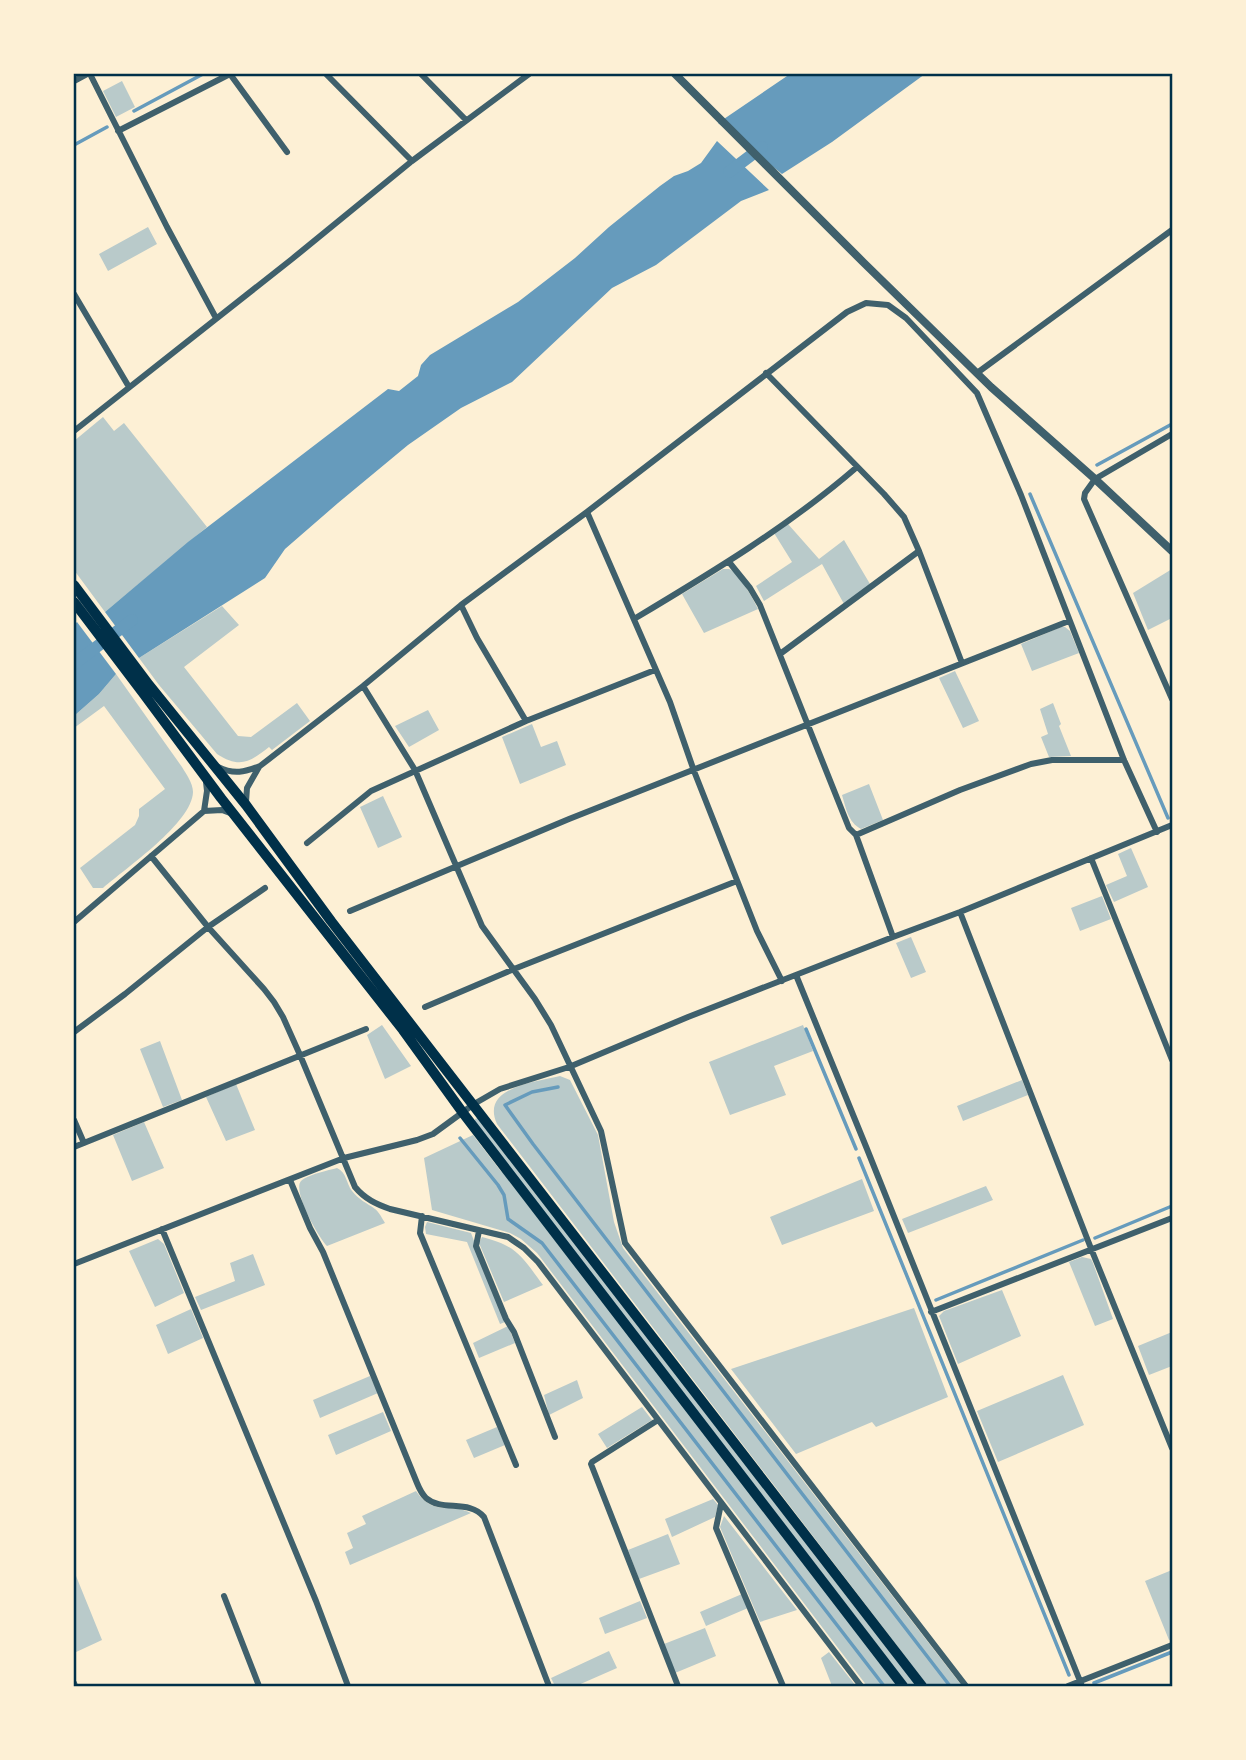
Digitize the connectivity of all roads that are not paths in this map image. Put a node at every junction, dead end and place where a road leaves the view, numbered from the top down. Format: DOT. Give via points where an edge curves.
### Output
graph roads {
  1 [pos="88,74"];
  2 [pos="230,74"];
  3 [pos="326,74"];
  4 [pos="421,74"];
  5 [pos="529,74"];
  6 [pos="676,74"];
  7 [pos="74,81"];
  8 [pos="466,120"];
  9 [pos="118,131"];
  10 [pos="286,152"];
  11 [pos="412,161"];
  12 [pos="1172,230"];
  13 [pos="74,294"];
  14 [pos="216,318"];
  15 [pos="967,364"];
  16 [pos="765,373"];
  17 [pos="977,373"];
  18 [pos="963,376"];
  19 [pos="129,387"];
  20 [pos="990,387"];
  21 [pos="977,393"];
  22 [pos="74,431"];
  23 [pos="1172,435"];
  24 [pos="857,467"];
  25 [pos="1095,479"];
  26 [pos="587,512"];
  27 [pos="919,551"];
  28 [pos="1172,551"];
  29 [pos="729,562"];
  30 [pos="76,594"];
  31 [pos="461,605"];
  32 [pos="634,619"];
  33 [pos="1069,621"];
  34 [pos="780,654"];
  35 [pos="962,663"];
  36 [pos="655,670"];
  37 [pos="363,686"];
  38 [pos="146,689"];
  39 [pos="1172,699"];
  40 [pos="526,722"];
  41 [pos="808,723"];
  42 [pos="1124,760"];
  43 [pos="215,765"];
  44 [pos="260,766"];
  45 [pos="415,770"];
  46 [pos="694,771"];
  47 [pos="206,779"];
  48 [pos="246,805"];
  49 [pos="204,811"];
  50 [pos="234,815"];
  51 [pos="1172,825"];
  52 [pos="1157,832"];
  53 [pos="856,835"];
  54 [pos="307,843"];
  55 [pos="151,856"];
  56 [pos="1091,858"];
  57 [pos="456,866"];
  58 [pos="737,881"];
  59 [pos="265,888"];
  60 [pos="350,911"];
  61 [pos="960,912"];
  62 [pos="74,922"];
  63 [pos="208,927"];
  64 [pos="893,937"];
  65 [pos="514,969"];
  66 [pos="796,975"];
  67 [pos="782,981"];
  68 [pos="425,1007"];
  69 [pos="366,1029"];
  70 [pos="74,1032"];
  71 [pos="300,1055"];
  72 [pos="1172,1060"];
  73 [pos="569,1067"];
  74 [pos="474,1104"];
  75 [pos="463,1113"];
  76 [pos="74,1120"];
  77 [pos="84,1143"];
  78 [pos="74,1147"];
  79 [pos="344,1158"];
  80 [pos="290,1180"];
  81 [pos="422,1216"];
  82 [pos="1172,1218"];
  83 [pos="162,1228"];
  84 [pos="479,1231"];
  85 [pos="1092,1251"];
  86 [pos="74,1264"];
  87 [pos="931,1312"];
  88 [pos="658,1420"];
  89 [pos="555,1437"];
  90 [pos="1172,1448"];
  91 [pos="516,1465"];
  92 [pos="721,1504"];
  93 [pos="224,1595"];
  94 [pos="1172,1645"];
  95 [pos="1081,1684"];
  96 [pos="258,1686"];
  97 [pos="348,1686"];
  98 [pos="549,1686"];
  99 [pos="678,1686"];
  100 [pos="783,1686"];
  101 [pos="862,1686"];
  102 [pos="902,1686"];
  103 [pos="922,1686"];
  104 [pos="966,1686"];
  105 [pos="1068,1686"];
  1 -- 7 [label="street"];
  1 -- 9 [label="street"];
  2 -- 9 [label="street"];
  2 -- 10 [label="street"];
  3 -- 11 [label="street"];
  4 -- 8 [label="street"];
  5 -- 8 [label="street"];
  6 -- 15 [label="street"];
  8 -- 11 [label="street"];
  9 -- 14 [label="street"];
  11 -- 14 [label="street"];
  12 -- 17 [label="street"];
  13 -- 19 [label="street"];
  14 -- 19 [label="street"];
  15 -- 17 [label="street"];
  15 -- 18 [label="street"];
  16 -- 18 [label="street" via="846,312 866,303 888,305 906,318"];
  16 -- 24 [label="street"];
  16 -- 26 [label="street"];
  17 -- 20 [label="street"];
  18 -- 21 [label="street"];
  19 -- 22 [label="street"];
  20 -- 21 [label="street"];
  20 -- 25 [label="street"];
  21 -- 33 [label="street"];
  23 -- 25 [label="street"];
  24 -- 27 [label="street" via="904,517"];
  24 -- 29 [label="street"];
  25 -- 28 [label="street"];
  25 -- 39 [label="street" via="1085,493 1085,503"];
  26 -- 31 [label="street"];
  26 -- 32 [label="street"];
  27 -- 34 [label="street"];
  27 -- 35 [label="street"];
  29 -- 32 [label="street"];
  29 -- 34 [label="street" via="760,605"];
  30 -- 38 [label="main road"];
  31 -- 37 [label="street"];
  31 -- 40 [label="street"];
  32 -- 36 [label="street"];
  33 -- 35 [label="street"];
  33 -- 42 [label="street"];
  34 -- 41 [label="street"];
  35 -- 41 [label="street"];
  36 -- 40 [label="street"];
  36 -- 46 [label="street"];
  37 -- 44 [label="street"];
  37 -- 45 [label="street"];
  38 -- 43 [label="main road"];
  38 -- 47 [label="main road"];
  40 -- 45 [label="street"];
  41 -- 46 [label="street"];
  41 -- 53 [label="street" via="849,828"];
  42 -- 52 [label="street"];
  42 -- 53 [label="street" via="1031,764"];
  43 -- 44 [label="street" via="240,773"];
  43 -- 48 [label="main road"];
  44 -- 48 [label="street" via="247,788"];
  45 -- 54 [label="street" via="371,791"];
  45 -- 57 [label="street"];
  46 -- 57 [label="street"];
  46 -- 58 [label="street"];
  47 -- 49 [label="street"];
  47 -- 50 [label="main road"];
  48 -- 74 [label="main road"];
  49 -- 50 [label="street"];
  49 -- 55 [label="street"];
  50 -- 75 [label="main road"];
  51 -- 52 [label="street"];
  52 -- 56 [label="street"];
  53 -- 64 [label="street"];
  55 -- 62 [label="street"];
  55 -- 63 [label="street"];
  56 -- 61 [label="street"];
  56 -- 72 [label="street"];
  57 -- 60 [label="street"];
  57 -- 65 [label="street" via="482,926"];
  58 -- 65 [label="street"];
  58 -- 67 [label="street"];
  59 -- 63 [label="street"];
  61 -- 64 [label="street"];
  61 -- 85 [label="street"];
  63 -- 70 [label="street"];
  63 -- 71 [label="street" via="274,1002"];
  64 -- 66 [label="street"];
  65 -- 68 [label="street"];
  65 -- 73 [label="street" via="551,1025"];
  66 -- 67 [label="street"];
  66 -- 87 [label="street"];
  67 -- 73 [label="street"];
  69 -- 71 [label="street"];
  71 -- 77 [label="street"];
  71 -- 79 [label="street"];
  73 -- 74 [label="street" via="500,1088"];
  73 -- 104 [label="street" via="601,1131 625,1243"];
  74 -- 75 [label="street"];
  74 -- 103 [label="main road"];
  75 -- 79 [label="street" via="433,1134"];
  75 -- 102 [label="main road"];
  76 -- 77 [label="street"];
  77 -- 78 [label="street"];
  79 -- 80 [label="street"];
  79 -- 81 [label="street" via="361,1194 379,1205"];
  80 -- 83 [label="street"];
  80 -- 98 [label="street" via="417,1483 429,1500 475,1509 484,1517"];
  81 -- 84 [label="street"];
  81 -- 91 [label="street" via="420,1233"];
  82 -- 85 [label="street"];
  83 -- 86 [label="street"];
  83 -- 97 [label="street"];
  84 -- 88 [label="street" via="508,1237 538,1262"];
  84 -- 89 [label="street" via="477,1246"];
  85 -- 87 [label="street"];
  85 -- 90 [label="street"];
  87 -- 95 [label="street"];
  88 -- 92 [label="street"];
  88 -- 99 [label="street" via="591,1464"];
  92 -- 100 [label="street" via="716,1528"];
  92 -- 101 [label="street"];
  93 -- 96 [label="street"];
  94 -- 95 [label="street"];
  95 -- 105 [label="street"];
}
